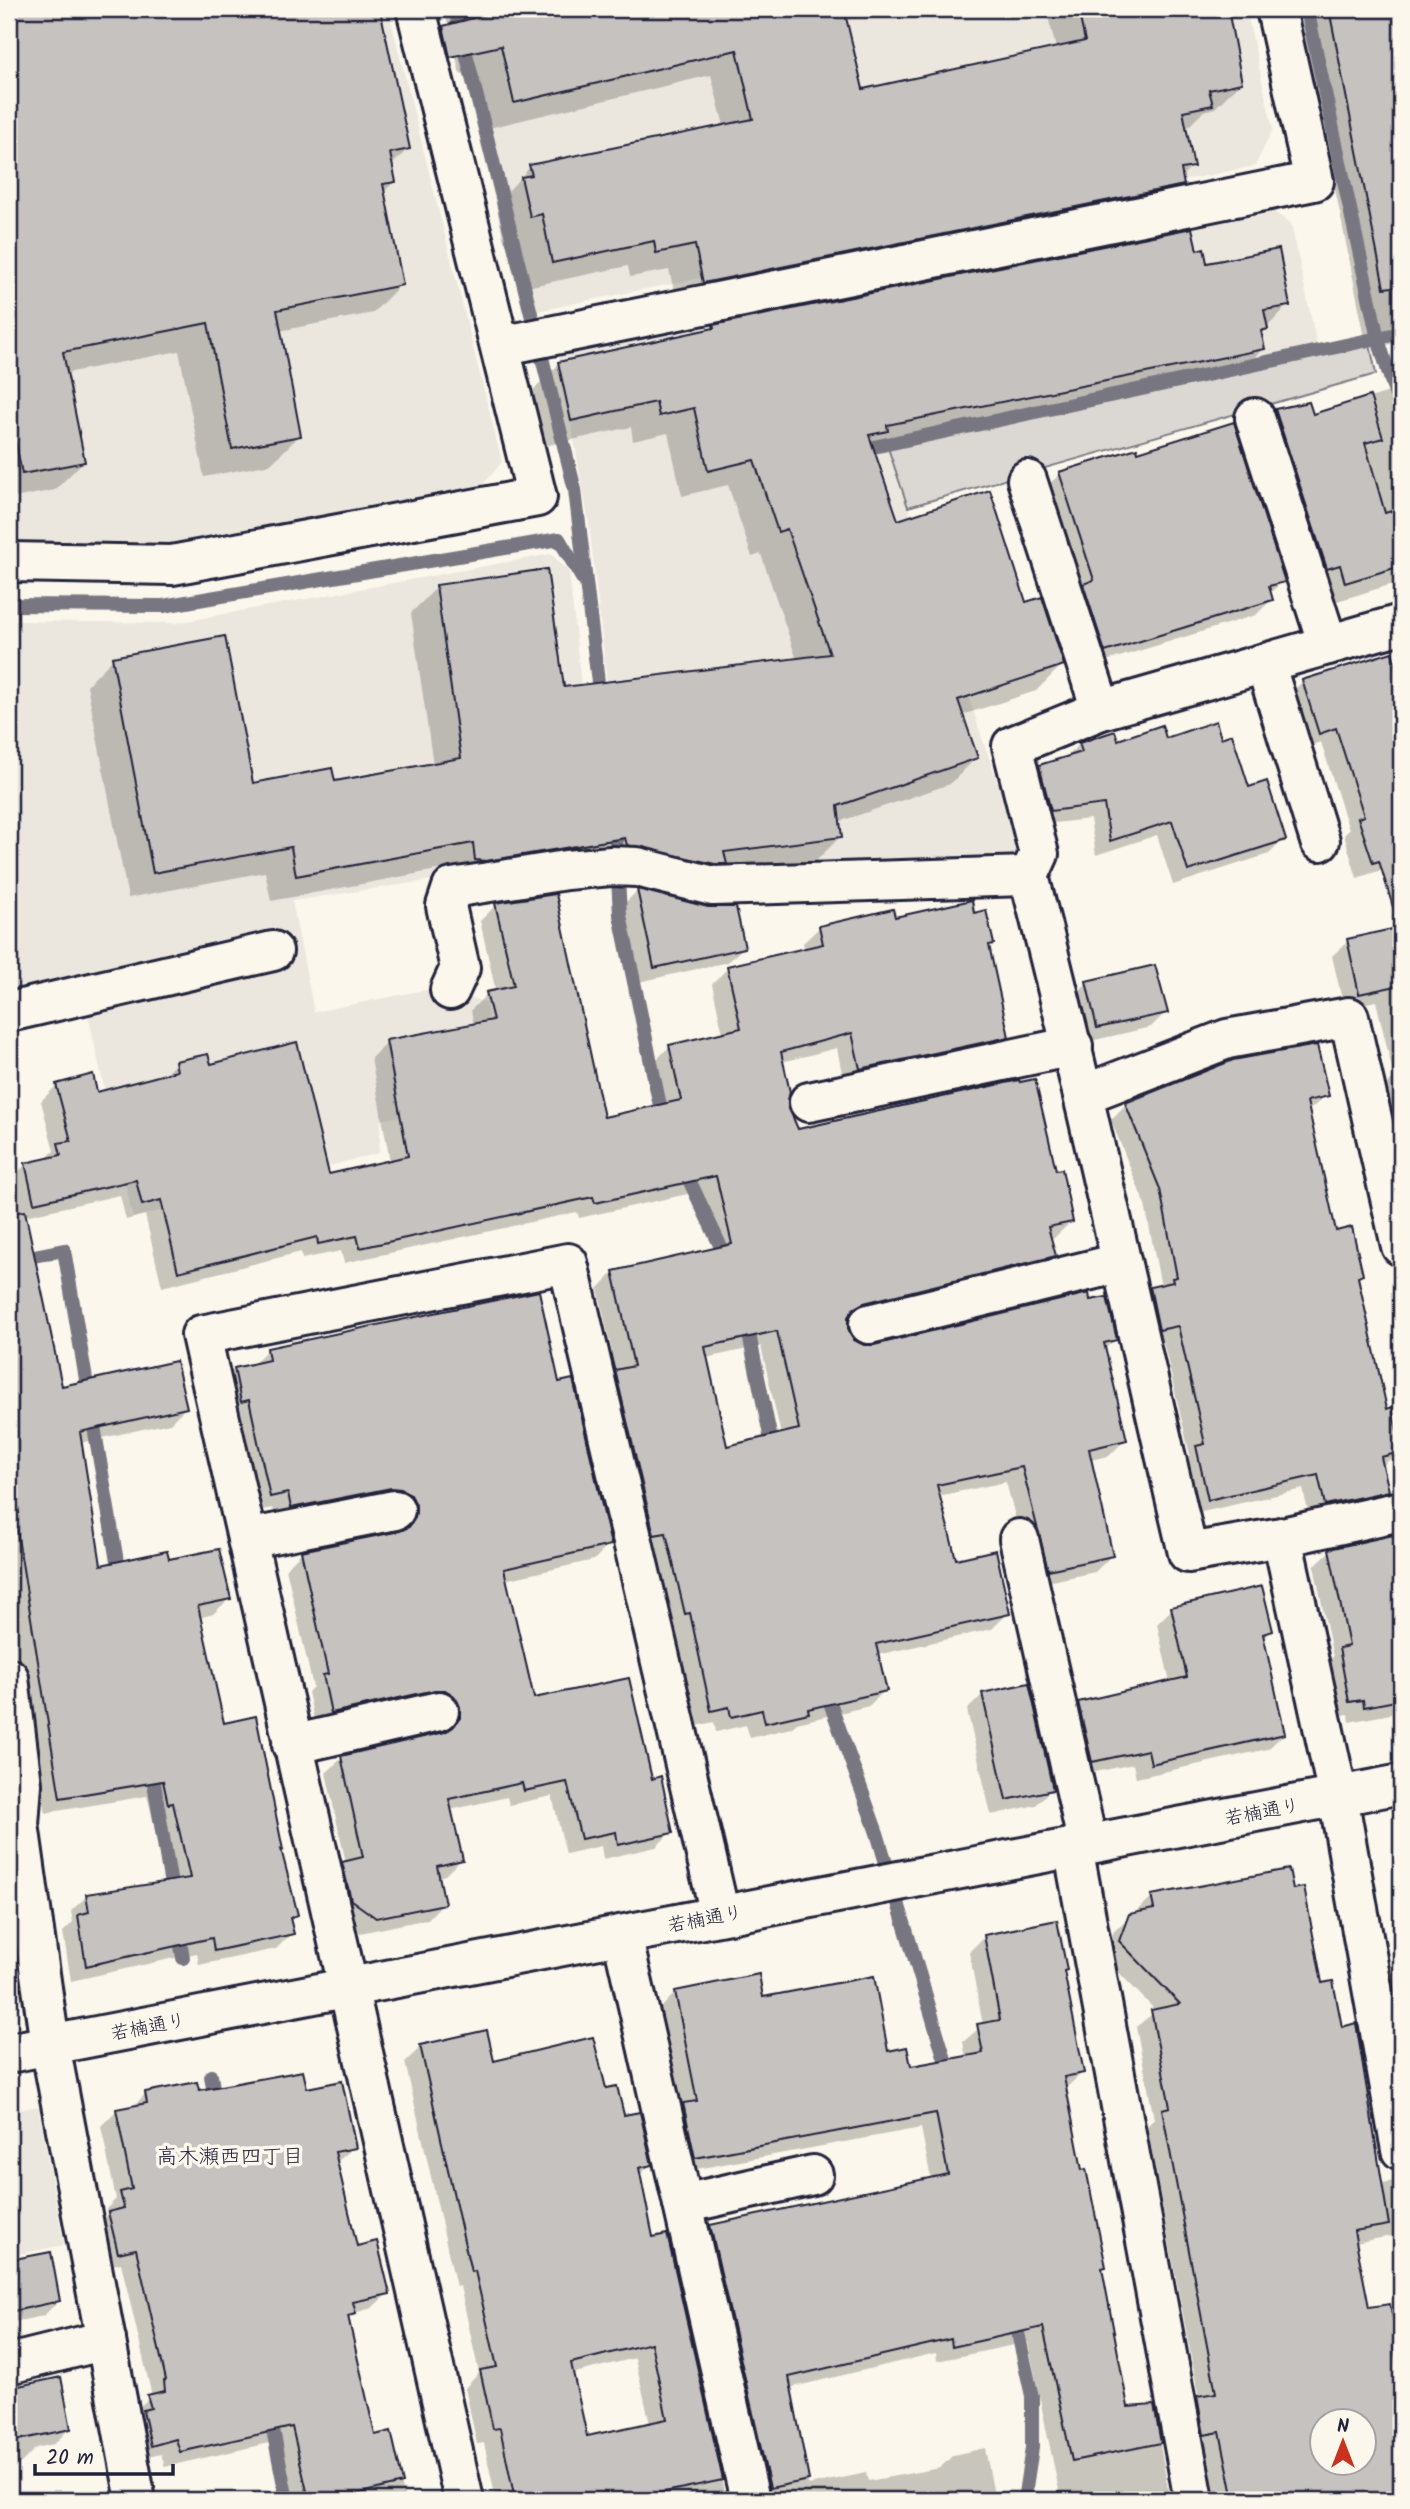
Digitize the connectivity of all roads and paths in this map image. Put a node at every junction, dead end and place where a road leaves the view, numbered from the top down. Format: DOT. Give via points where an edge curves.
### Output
graph roads {
  1 [pos="416,9"];
  2 [pos="1276,9"];
  3 [pos="509,344"];
  4 [pos="1255,418"];
  5 [pos="1027,480"];
  6 [pos="9,562"];
  7 [pos="1401,624"];
  8 [pos="1328,645"];
  9 [pos="1265,663"];
  10 [pos="1101,710"];
  11 [pos="1320,841"];
  12 [pos="1029,876"];
  13 [pos="273,951"];
  14 [pos="450,990"];
  15 [pos="9,1012"];
  16 [pos="1073,1046"];
  17 [pos="1085,1094"];
  18 [pos="809,1102"];
  19 [pos="1401,1246"];
  20 [pos="1120,1263"];
  21 [pos="869,1324"];
  22 [pos="395,1510"];
  23 [pos="1401,1511"];
  24 [pos="1282,1537"];
  25 [pos="247,1539"];
  26 [pos="1019,1539"];
  27 [pos="9,1678"];
  28 [pos="439,1711"];
  29 [pos="292,1745"];
  30 [pos="1401,1784"];
  31 [pos="1338,1796"];
  32 [pos="14,1825"];
  33 [pos="1081,1846"];
  34 [pos="720,1915"];
  35 [pos="622,1935"];
  36 [pos="346,1987"];
  37 [pos="50,2045"];
  38 [pos="9,2053"];
  39 [pos="1393,2060"];
  40 [pos="1401,2150"];
  41 [pos="813,2175"];
  42 [pos="683,2204"];
  43 [pos="106,2340"];
  44 [pos="9,2364"];
  45 [pos="136,2500"];
  46 [pos="464,2500"];
  47 [pos="750,2500"];
  48 [pos="1194,2500"];
  1 -- 3 [label="street"];
  2 -- 3 [label="street" via="1314,181"];
  3 -- 6 [label="street" via="537,497 172,565"];
  4 -- 8 [label="street"];
  5 -- 10 [label="street"];
  7 -- 8 [label="street"];
  8 -- 9 [label="street"];
  9 -- 10 [label="street"];
  9 -- 11 [label="street"];
  10 -- 12 [label="street" via="1012,746 1039,854"];
  12 -- 14 [label="street" via="713,886 624,867 566,870 452,888 446,906 460,968"];
  12 -- 16 [label="street"];
  13 -- 15 [label="street"];
  16 -- 17 [label="street"];
  16 -- 18 [label="street"];
  17 -- 19 [label="street" via="1227,1039 1349,1017"];
  17 -- 20 [label="street"];
  20 -- 21 [label="street"];
  20 -- 24 [label="street" via="1188,1553"];
  22 -- 25 [label="street"];
  23 -- 24 [label="street"];
  24 -- 31 [label="street"];
  25 -- 29 [label="street"];
  25 -- 34 [label="street" via="201,1335 568,1263"];
  26 -- 33 [label="street"];
  27 -- 32 [label="street" via="22,1784"];
  28 -- 29 [label="street"];
  29 -- 36 [label="street"];
  30 -- 31 [label="street, 若楠通り"];
  31 -- 33 [label="street, 若楠通り"];
  31 -- 39 [label="street"];
  32 -- 37 [label="street"];
  33 -- 34 [label="street, 若楠通り"];
  33 -- 48 [label="street"];
  34 -- 35 [label="street, 若楠通り"];
  35 -- 36 [label="street, 若楠通り"];
  35 -- 42 [label="street"];
  36 -- 37 [label="street, 若楠通り"];
  36 -- 46 [label="street"];
  37 -- 38 [label="street, 若楠通り"];
  37 -- 43 [label="street"];
  39 -- 40 [label="street"];
  41 -- 42 [label="street"];
  42 -- 47 [label="street"];
  43 -- 44 [label="street"];
  43 -- 45 [label="street"];
}
